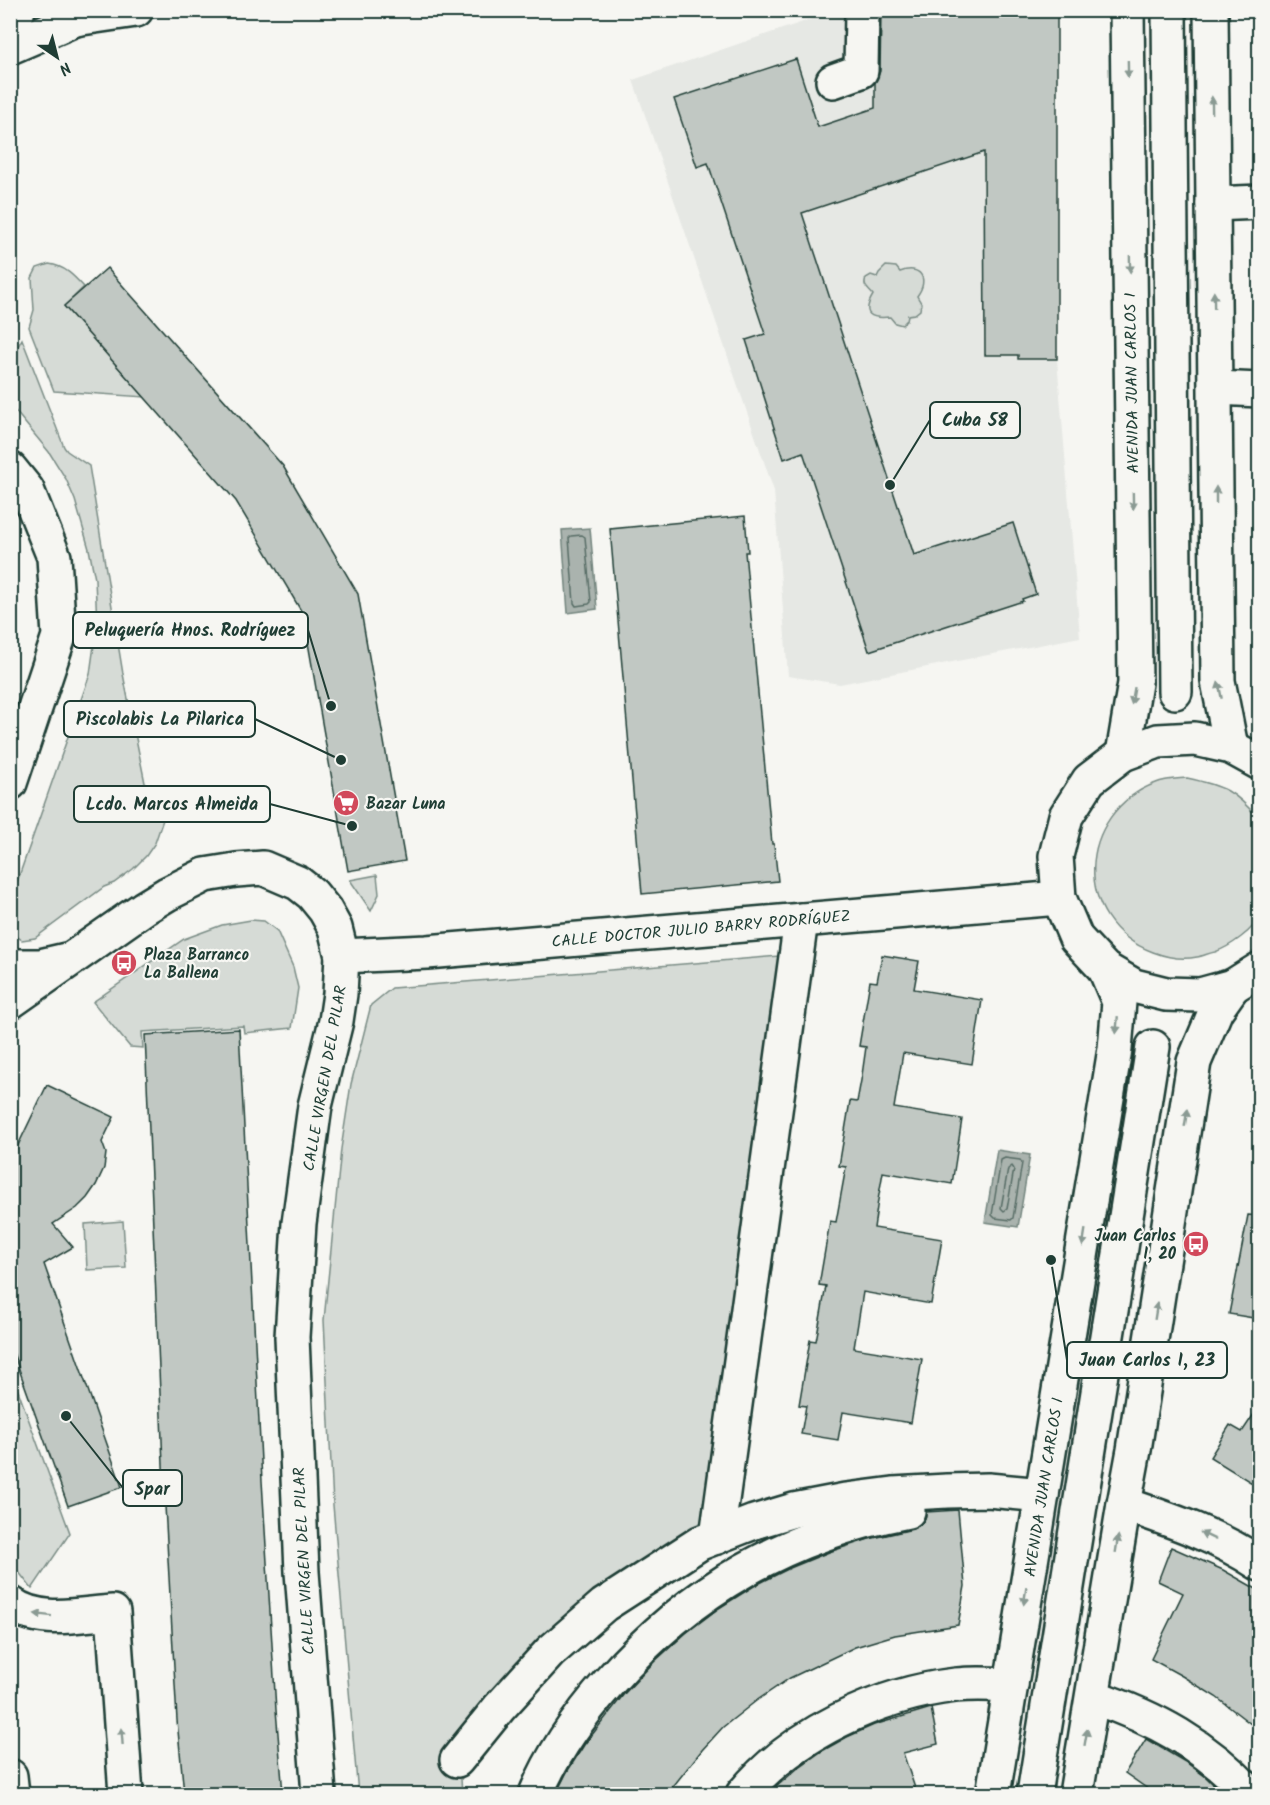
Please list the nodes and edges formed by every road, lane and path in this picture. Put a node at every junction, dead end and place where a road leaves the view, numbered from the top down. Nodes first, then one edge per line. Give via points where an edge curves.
1 (18, 10) edge
2 (136, 10) edge
3 (862, 10) edge
4 (1127, 10) edge
5 (1169, 10) edge
6 (1210, 10) edge
7 (70, 15) edge
8 (10, 36) edge
9 (10, 47) edge
10 (833, 81) dead end
11 (1260, 202) edge
12 (1213, 204) junction
13 (1216, 388) junction
14 (1260, 390) edge
15 (10, 469) edge
16 (1175, 692) dead end
17 (1231, 747) junction
18 (1123, 754) junction
19 (1260, 763) edge
20 (10, 783) edge
21 (1059, 898) junction
22 (801, 920) junction
23 (342, 956) junction
24 (71, 959) junction
25 (10, 964) edge
26 (1105, 969) junction
27 (1246, 978) edge
28 (10, 1002) edge
29 (1154, 1047) dead end
30 (1040, 1502) junction
31 (1124, 1504) junction
32 (717, 1537) junction
33 (1260, 1564) edge
34 (10, 1603) edge
35 (1011, 1685) junction
36 (1092, 1697) junction
37 (457, 1760) dead end
38 (10, 1776) edge
39 (12, 1794) edge
40 (126, 1794) edge
41 (319, 1794) edge
42 (536, 1794) edge
43 (743, 1794) edge
44 (993, 1794) edge
45 (1034, 1794) edge
46 (1076, 1794) edge
47 (1251, 1794) edge

1 - 8 street
2 - 7 street
3 - 10 street via 861,71
4 -> 18 street, AVENIDA JUAN CARLOS I via 1135,683
5 - 16 street
12 -> 6 street
7 - 9 street
11 - 12 street
13 -> 12 street
13 - 14 street
17 -> 13 street via 1218,681
15 - 20 street via 27,490 54,557 59,636
17 - 18 street via 1195,739 1158,741
17 - 19 street
18 - 21 street via 1089,780 1066,816 1056,856
21 - 22 street, CALLE DOCTOR JULIO BARRY RODRÍGUEZ
21 - 26 street via 1076,938
22 - 23 street, CALLE DOCTOR JULIO BARRY RODRÍGUEZ
22 - 32 street
23 - 24 street, CALLE VIRGEN DEL PILAR via 334,928 312,894 298,883 263,868 206,875 166,894
23 - 41 street, CALLE VIRGEN DEL PILAR via 336,1021 315,1106 299,1222 292,1337 302,1572
24 - 25 street via 40,966
24 - 28 street, CALLE VIRGEN DEL PILAR
26 - 27 street via 1134,986 1166,994 1200,995
26 -> 30 street, AVENIDA JUAN CARLOS I via 1119,1002 1115,1049
31 -> 27 street via 1194,1062 1216,1010
29 - 45 street
30 - 32 street via 988,1490 893,1494 794,1510
30 -> 35 street, AVENIDA JUAN CARLOS I
30 - 42 street via 902,1512 839,1528 747,1567 684,1609 632,1655 580,1716
33 -> 31 street via 1179,1522
36 -> 31 street
32 - 37 street via 700,1543 604,1605 550,1652
40 -> 34 street via 113,1612 45,1617
35 - 43 street via 966,1684 932,1689 837,1720 774,1763
35 - 44 street, AVENIDA JUAN CARLOS I
46 -> 36 street
36 - 47 street via 1124,1708 1190,1742
38 - 39 street

